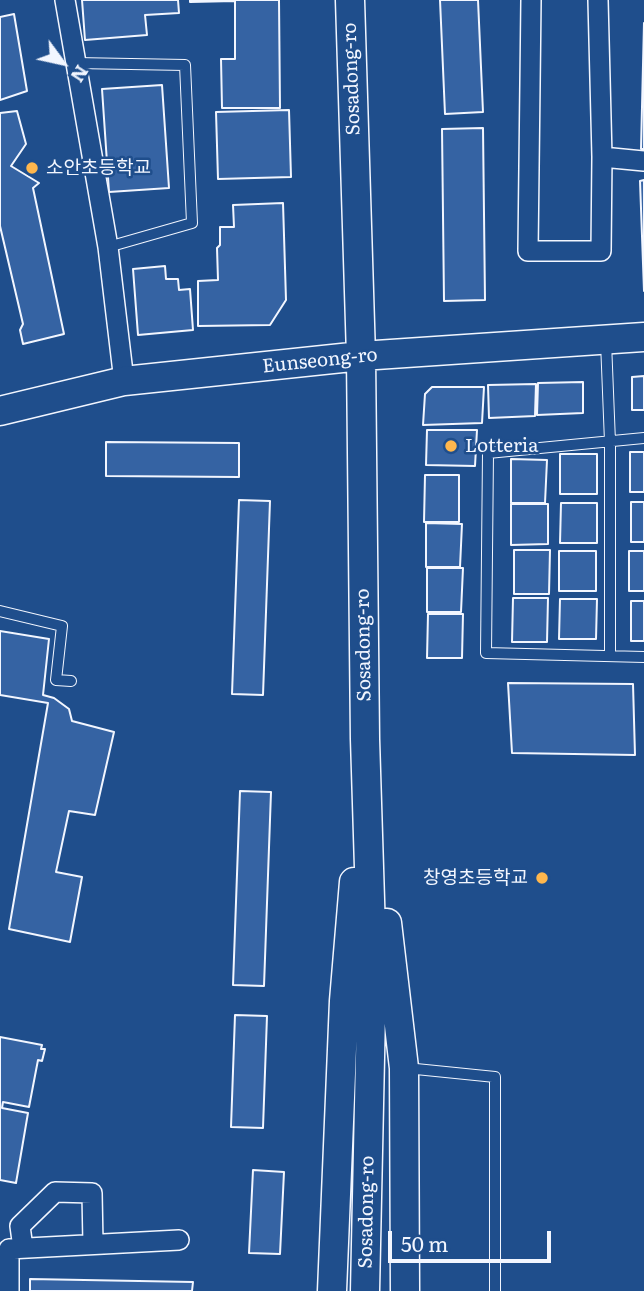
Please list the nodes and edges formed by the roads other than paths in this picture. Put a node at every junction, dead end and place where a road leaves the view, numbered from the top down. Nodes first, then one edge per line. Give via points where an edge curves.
1 (65, 0) edge
2 (350, 0) edge
3 (531, 0) edge
4 (598, 0) edge
5 (76, 63) junction
6 (602, 157) junction
7 (644, 161) edge
8 (108, 247) junction
9 (644, 337) edge
10 (606, 340) junction
11 (361, 356) junction
12 (124, 381) junction
13 (0, 411) edge
14 (644, 438) edge
15 (610, 442) junction
16 (0, 611) edge
17 (610, 656) junction
18 (644, 657) edge
19 (71, 681) dead end
20 (365, 739) junction
21 (404, 1068) junction
22 (179, 1240) dead end
23 (93, 1244) junction
24 (23, 1248) junction
25 (9, 1291) edge
26 (332, 1291) edge
27 (365, 1291) edge
28 (405, 1291) edge
29 (495, 1291) edge

1 - 5 street
2 - 11 street, Sosadong-ro
3 - 6 street via 528,251 601,251
4 - 6 street
5 - 8 street
5 - 8 lane via 185,65 192,223
6 - 7 street
8 - 12 street
9 - 10 street, Eunseong-ro
10 - 11 street, Eunseong-ro
10 - 15 lane
11 - 12 street, Eunseong-ro
11 - 20 street, Sosadong-ro
12 - 13 street, Eunseong-ro
14 - 15 lane
15 - 17 lane
15 - 17 lane via 488,453 486,653
16 - 19 lane via 62,626 56,680
17 - 18 lane
20 - 21 street
20 - 26 street via 344,1001
20 - 27 street, Sosadong-ro via 372,964
21 - 28 street
21 - 29 lane via 495,1077
22 - 23 street
23 - 24 street
23 - 24 street via 92,1193 55,1192 20,1226
24 - 25 street via 9,1249

